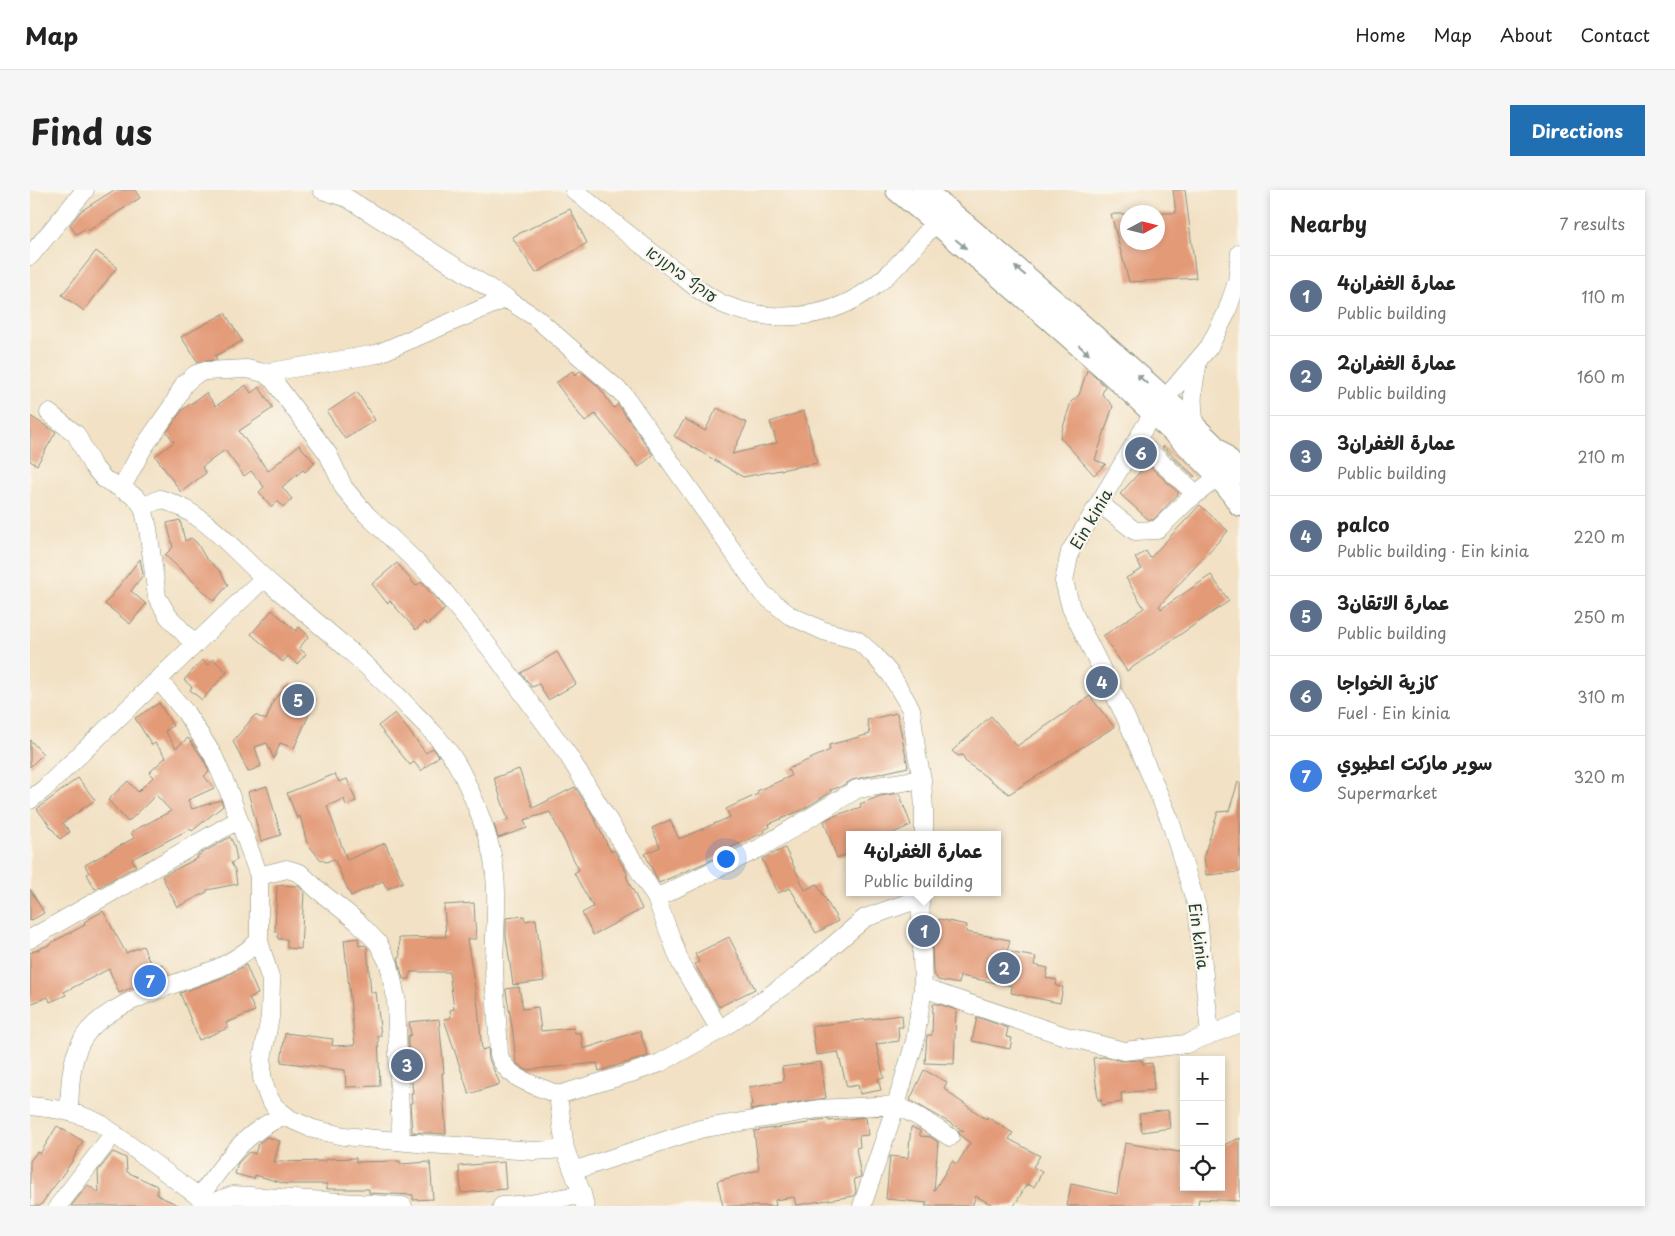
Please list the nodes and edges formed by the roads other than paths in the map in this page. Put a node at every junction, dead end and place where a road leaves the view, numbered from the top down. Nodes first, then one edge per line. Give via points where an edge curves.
1 (85, 190) edge
2 (322, 190) edge
3 (574, 190) edge
4 (896, 190) edge
5 (924, 190) edge
6 (942, 216) junction
7 (1240, 253) edge
8 (30, 256) edge
9 (507, 298) junction
10 (1199, 358) junction
11 (264, 373) junction
12 (1159, 406) junction
13 (49, 413) dead end
14 (1196, 428) junction
15 (1137, 440) junction
16 (1229, 475) edge
17 (121, 489) junction
18 (1196, 494) junction
19 (1099, 503) junction
20 (1240, 505) edge
21 (143, 507) junction
22 (263, 579) junction
23 (194, 644) junction
24 (158, 679) junction
25 (922, 779) junction
26 (30, 800) edge
27 (238, 820) junction
28 (924, 831) edge
29 (259, 876) junction
30 (918, 896) edge
31 (920, 896) edge
32 (656, 898) junction
33 (30, 939) edge
34 (260, 941) junction
35 (923, 988) junction
36 (1240, 1023) edge
37 (720, 1030) junction
38 (1210, 1034) junction
39 (558, 1094) junction
40 (896, 1105) junction
41 (30, 1106) edge
42 (69, 1111) junction
43 (285, 1115) junction
44 (114, 1133) junction
45 (950, 1137) dead end
46 (400, 1141) junction
47 (565, 1149) junction
48 (573, 1171) junction
49 (583, 1200) edge
50 (206, 1203) edge
51 (58, 1206) edge
52 (403, 1206) edge
53 (502, 1206) edge
54 (862, 1206) edge

1 - 8 street
2 - 9 street via 347,198
3 - 6 street, עוקף ביתוניא via 699,289 724,305 755,314 785,317 812,315 836,308 863,294 892,272
4 - 6 main road
5 - 6 main road
6 - 12 main road via 1056,325
7 - 10 street, Ein kinia via 1236,282 1226,314 1209,347
9 - 11 street via 377,354
9 - 25 street via 536,317 624,395 762,593 790,615 824,631 857,640 880,662 911,709
10 - 12 street, Ein kinia
10 - 14 street via 1191,402
11 - 17 street via 247,369 196,374 184,384
11 - 32 street via 283,392 328,454 344,488 366,514 433,578 494,652 568,755
12 - 14 main road
12 - 15 street, Ein kinia
12 - 16 main road
13 - 17 street via 76,434 92,465 104,479
14 - 16 main road via 1220,450
15 - 18 street
15 - 19 street, Ein kinia
16 - 18 street
16 - 20 main road
17 - 21 street via 136,497
18 - 19 street via 1157,530 1135,531
19 - 38 street, Ein kinia via 1070,552 1064,581 1071,608 1126,718 1170,820 1197,907
21 - 22 street via 160,499 201,518
21 - 23 street via 157,597 168,616
22 - 23 street
22 - 39 street via 346,646 396,693 437,737 455,762 486,832 492,857 496,899 494,968 499,1056 514,1076
23 - 24 street
24 - 26 street
24 - 27 street via 186,712 213,755
25 - 28 street
25 - 32 street via 857,789 760,848
27 - 29 street
27 - 33 street
29 - 34 street
29 - 46 street via 287,868 300,872 378,943 389,964 396,998
30 - 37 street via 864,918 796,977
31 - 35 street
32 - 37 street via 681,964
34 - 42 street via 240,957 218,968 115,1009 98,1021 80,1043 71,1079
34 - 43 street via 271,981 262,1078 268,1096
35 - 38 street via 1065,1036 1124,1051 1186,1044
35 - 40 street via 915,1041
36 - 38 street
37 - 39 street via 660,1062
39 - 47 street
40 - 45 street
40 - 48 street via 818,1109 700,1129
40 - 54 street
41 - 42 street
42 - 44 street via 81,1114
43 - 46 street via 312,1129 344,1136
43 - 50 street via 268,1122 240,1144
44 - 50 street
44 - 51 street
46 - 47 street via 534,1150
47 - 48 street
48 - 49 street
49 - 53 street
50 - 52 street via 233,1195

